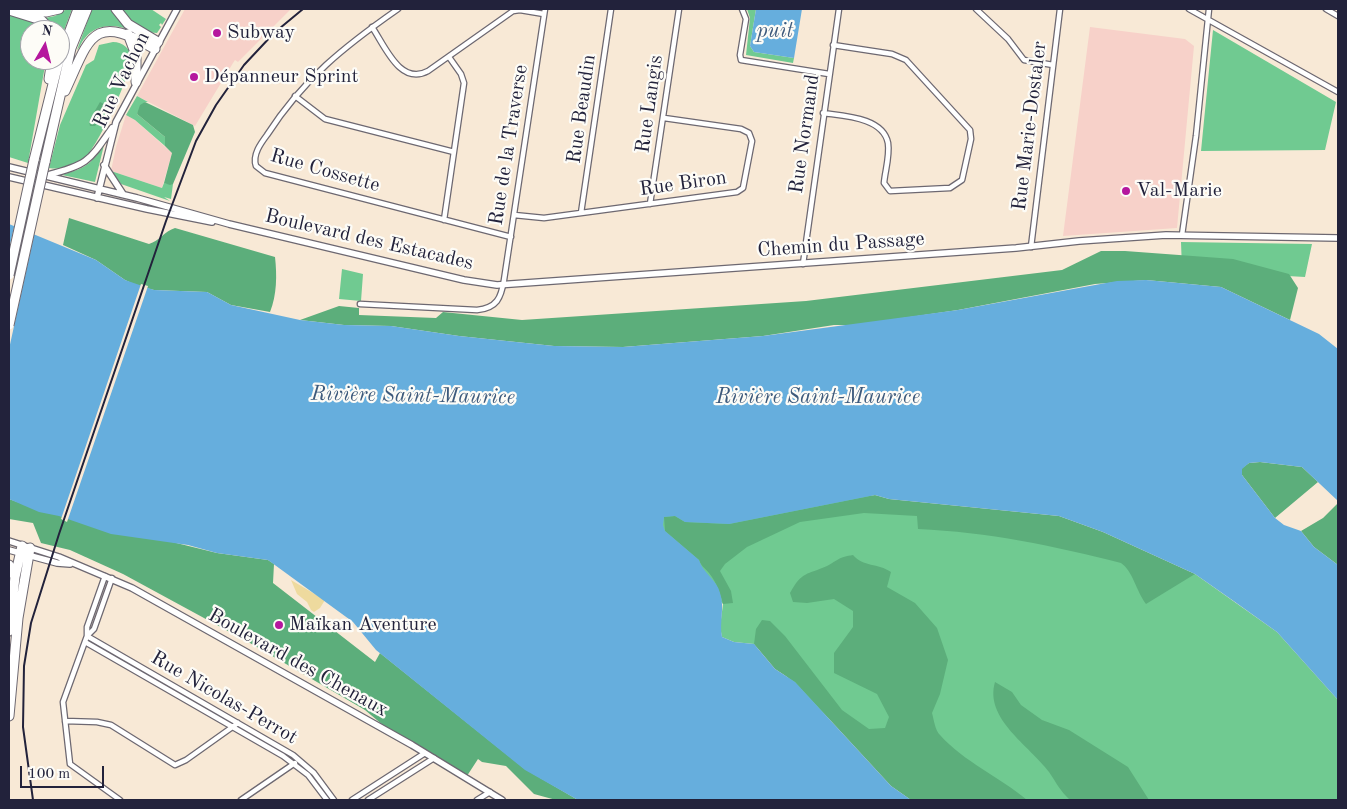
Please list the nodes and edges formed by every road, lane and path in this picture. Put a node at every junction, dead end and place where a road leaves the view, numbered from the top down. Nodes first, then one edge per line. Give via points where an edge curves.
1 (28, 9) edge
2 (59, 9) edge
3 (78, 9) edge
4 (87, 9) edge
5 (116, 9) edge
6 (177, 9) edge
7 (398, 9) edge
8 (611, 9) edge
9 (679, 9) edge
10 (742, 9) edge
11 (839, 9) edge
12 (1060, 9) edge
13 (1189, 9) edge
14 (1210, 9) edge
15 (1326, 9) edge
16 (9, 10) edge
17 (980, 10) edge
18 (544, 11) edge
19 (1338, 16) edge
20 (1208, 19) junction
21 (39, 20) edge
22 (372, 27) junction
23 (70, 31) edge
24 (128, 34) junction
25 (833, 45) junction
26 (157, 46) junction
27 (449, 57) junction
28 (1052, 65) junction
29 (50, 70) edge
30 (57, 70) edge
31 (829, 74) junction
32 (136, 82) junction
33 (1338, 92) edge
34 (295, 96) junction
35 (55, 112) junction
36 (823, 113) junction
37 (664, 118) junction
38 (116, 122) junction
39 (39, 139) junction
40 (454, 152) junction
41 (104, 165) junction
42 (9, 167) edge
43 (46, 176) junction
44 (9, 177) edge
45 (99, 188) junction
46 (123, 194) junction
47 (96, 198) junction
48 (650, 204) junction
49 (581, 213) junction
50 (514, 215) junction
51 (444, 220) junction
52 (229, 224) junction
53 (1182, 235) junction
54 (511, 237) junction
55 (1338, 238) edge
56 (1031, 246) junction
57 (803, 264) junction
58 (9, 275) edge
59 (503, 285) junction
60 (360, 304) dead end
61 (9, 325) edge
62 (9, 541) edge
63 (9, 550) edge
64 (25, 550) junction
65 (9, 565) edge
66 (16, 576) junction
67 (109, 577) junction
68 (9, 631) edge
69 (87, 636) junction
70 (84, 642) junction
71 (10, 691) edge
72 (9, 716) edge
73 (64, 721) junction
74 (238, 723) junction
75 (232, 727) junction
76 (425, 753) junction
77 (434, 758) junction
78 (299, 759) junction
79 (294, 763) junction
80 (490, 792) junction
81 (498, 799) edge
82 (120, 800) edge
83 (240, 800) edge
84 (327, 800) edge
85 (334, 800) edge
86 (352, 800) edge
87 (368, 800) edge
88 (477, 800) edge

1 - 2 highway via 48,12
3 - 23 highway
4 - 35 highway via 71,48
5 - 26 highway via 128,24
6 - 26 street, Rue Vachon
7 - 22 street, Rue Cossette
8 - 49 street, Rue Beaudin
9 - 37 street, Rue Langis
10 - 31 street via 746,19 741,60
11 - 25 street, Rue Normand
12 - 28 street, Rue Marie-Dostaler
13 - 20 street
14 - 20 street
15 - 19 street
16 - 21 highway
17 - 28 street via 1024,60
18 - 27 street via 515,11
18 - 50 street, Rue de la Traverse
20 - 33 street
20 - 53 street
22 - 27 street via 397,65 408,74 423,74
22 - 34 street, Rue Cossette via 331,59
24 - 26 highway
24 - 32 highway via 136,55
24 - 35 highway via 109,31 90,41
25 - 31 street, Rue Normand
25 - 36 street via 892,54 906,60 970,130 962,180 952,187 890,191 884,183 888,149 884,136 864,119
26 - 32 street, Rue Vachon
27 - 40 street via 464,84
28 - 56 street, Rue Marie-Dostaler
29 - 39 highway
30 - 39 highway
31 - 36 street, Rue Normand
32 - 38 street, Rue Vachon
34 - 40 street via 322,118
34 - 51 street, Rue Cossette via 255,156 254,162 259,170
35 - 61 highway, bridge
36 - 57 street, Rue Normand
37 - 48 street, Rue Langis
37 - 48 street, Rue Biron via 748,132 752,139 745,182 737,192
38 - 41 street, Rue Vachon
38 - 43 street via 86,162 74,169
39 - 58 highway, bridge
40 - 51 street
41 - 45 street, Rue Vachon
41 - 46 street
42 - 43 street, Boulevard des Estacades
43 - 45 street, Boulevard des Estacades
44 - 47 street, Boulevard des Estacades
45 - 46 street, Boulevard des Estacades
45 - 47 street, Rue Vachon
46 - 52 street, Boulevard des Estacades
47 - 52 street, Boulevard des Estacades via 190,219
48 - 49 street, Rue Biron
49 - 50 street, Rue Biron via 544,218
50 - 54 street, Rue de la Traverse
51 - 54 street, Rue Cossette
52 - 59 street, Boulevard des Estacades via 468,281
53 - 55 street, Chemin du Passage
53 - 56 street, Chemin du Passage
54 - 59 street, Rue de la Traverse
56 - 57 street, Chemin du Passage
57 - 59 street, Chemin du Passage
59 - 60 street via 497,302 480,309
62 - 64 street, Boulevard des Chenaux
63 - 64 street, Boulevard des Chenaux
64 - 66 highway
64 - 67 street, Boulevard des Chenaux via 57,563 73,564
64 - 71 highway
65 - 66 highway
66 - 68 highway
67 - 69 street via 87,627
67 - 76 street, Boulevard des Chenaux
69 - 70 street
69 - 74 street, Rue Nicolas-Perrot
70 - 73 street via 66,692
70 - 75 street, Rue Nicolas-Perrot
71 - 72 highway
73 - 75 street via 111,726 175,764 186,760
73 - 82 street via 70,764
74 - 75 street
74 - 78 street, Rue Nicolas-Perrot
75 - 79 street, Rue Nicolas-Perrot
76 - 77 street, Boulevard des Chenaux
76 - 86 street
77 - 80 street, Boulevard des Chenaux
77 - 87 street
78 - 79 street
78 - 85 street, Rue Nicolas-Perrot
79 - 83 street
79 - 84 street, Rue Nicolas-Perrot
80 - 81 street, Boulevard des Chenaux
80 - 88 street

